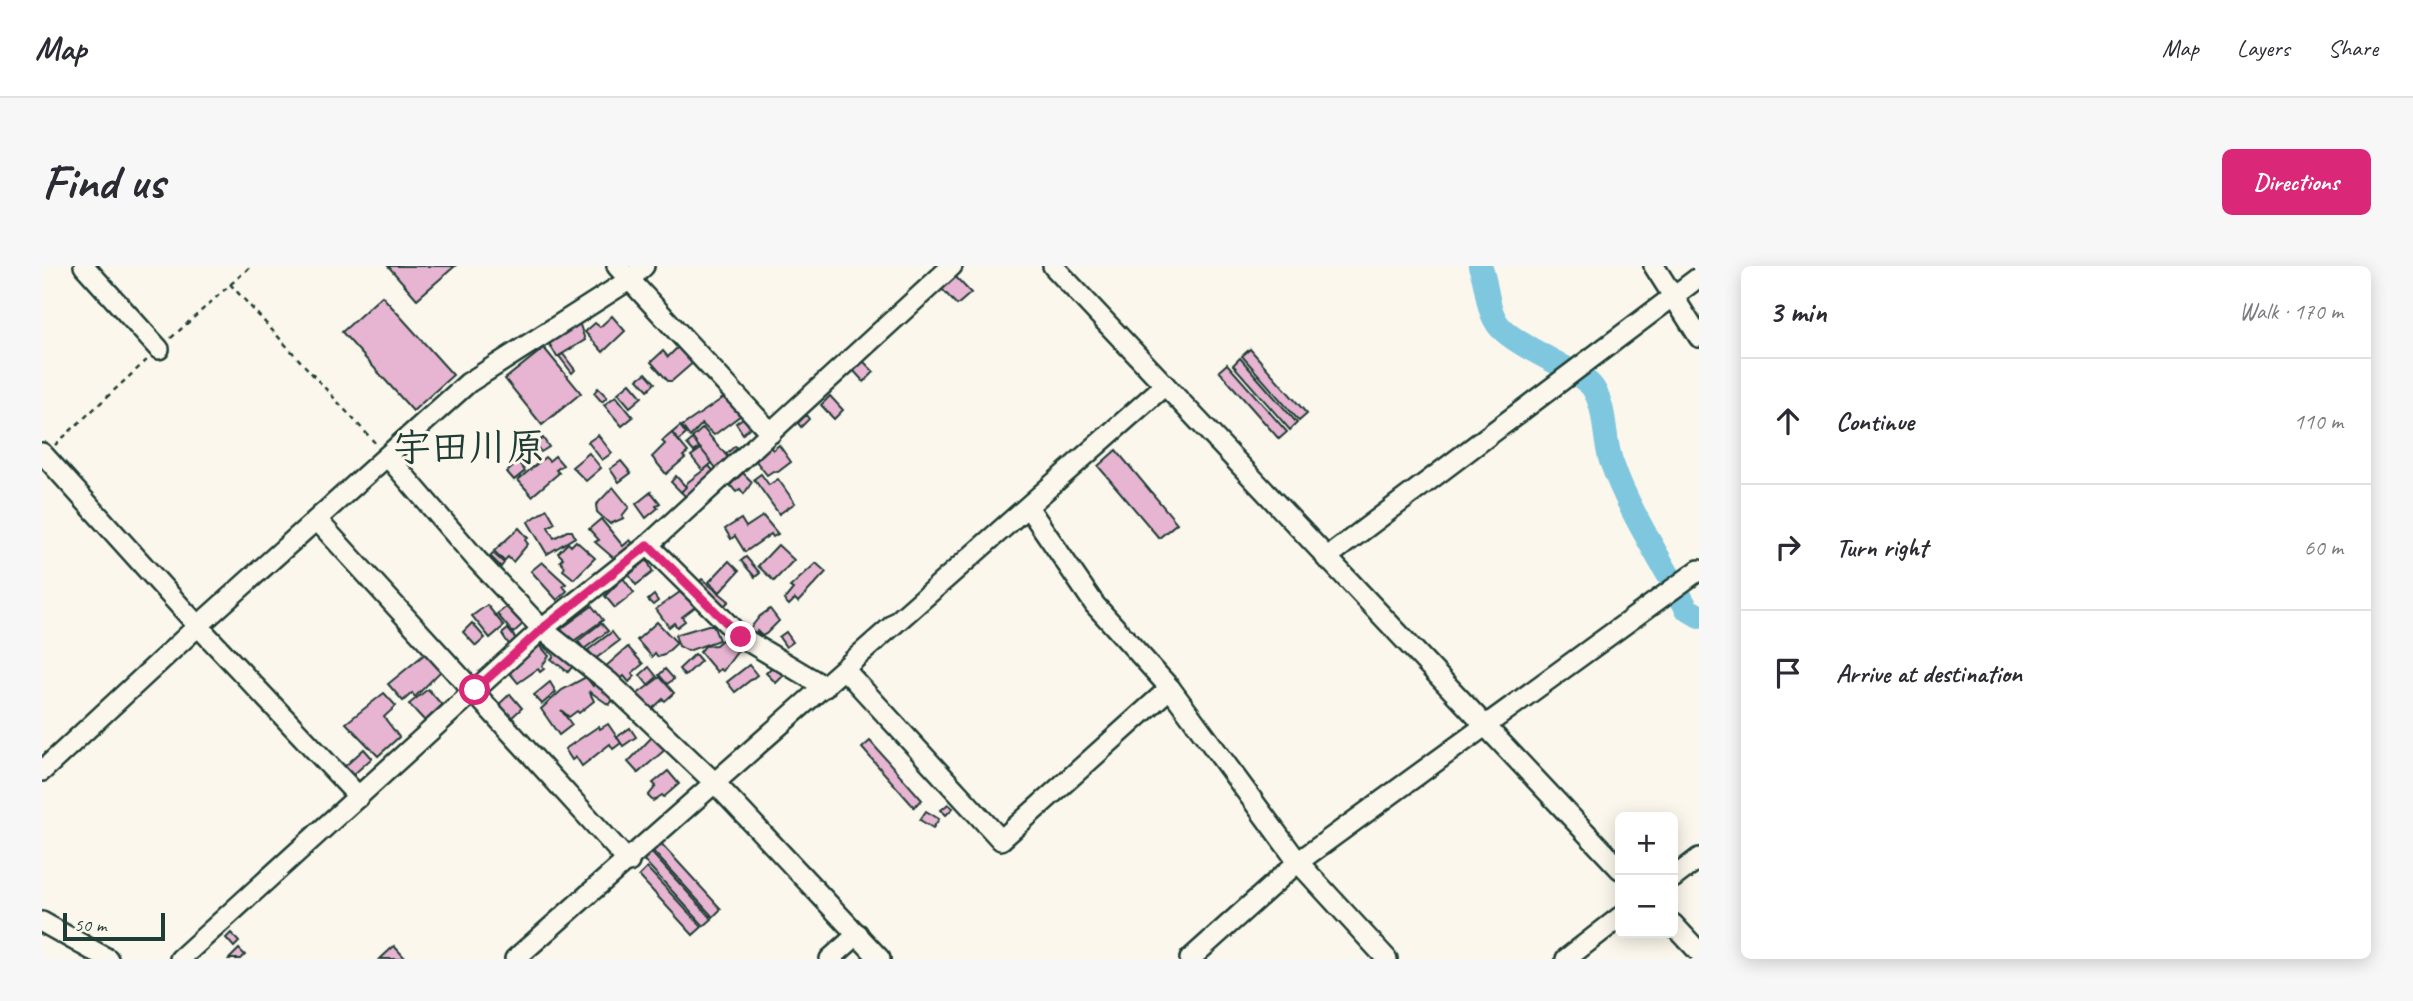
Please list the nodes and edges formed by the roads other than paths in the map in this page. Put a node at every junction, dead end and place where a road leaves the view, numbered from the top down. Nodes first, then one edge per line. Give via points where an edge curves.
1 (84, 266) edge
2 (644, 266) edge
3 (952, 266) edge
4 (1053, 266) edge
5 (1654, 266) edge
6 (623, 273) edge
7 (1699, 277) edge
8 (1674, 298) junction
9 (1699, 337) edge
10 (159, 349) road end
11 (1165, 385) junction
12 (771, 433) junction
13 (43, 454) edge
14 (388, 457) junction
15 (1028, 507) junction
16 (317, 520) junction
17 (648, 545) junction
18 (1326, 558) junction
19 (1685, 580) edge
20 (198, 626) junction
21 (542, 629) junction
22 (845, 670) junction
23 (825, 687) junction
24 (1170, 688) junction
25 (475, 690) junction
26 (1484, 725) junction
27 (42, 771) edge
28 (716, 784) junction
29 (359, 797) junction
30 (1699, 858) edge
31 (629, 862) junction
32 (1298, 862) junction
33 (1615, 864) edge
34 (1677, 875) edge
35 (1615, 921) edge
36 (42, 922) edge
37 (1678, 929) edge
38 (858, 934) junction
39 (1699, 952) edge
40 (108, 959) edge
41 (180, 959) edge
42 (516, 959) edge
43 (830, 959) edge
44 (880, 959) edge
45 (1190, 959) edge
46 (1387, 959) edge
47 (1566, 959) edge

1 - 10 street
2 - 6 street
3 - 12 street
4 - 11 street
5 - 8 street
6 - 12 street
6 - 14 street via 468,383
7 - 8 street
8 - 9 street
8 - 18 street
11 - 15 street
11 - 18 street
12 - 17 street
13 - 20 street
14 - 16 street
14 - 21 street
15 - 22 street
15 - 24 street via 1095,605
16 - 20 street
16 - 25 street
17 - 21 street
17 - 23 street via 741,637
18 - 26 street
19 - 26 street
20 - 27 street
20 - 29 street
21 - 25 street
21 - 28 street via 609,682
22 - 23 street
22 - 24 street via 1001,840
23 - 28 street
24 - 32 street
25 - 29 street
25 - 31 street
26 - 32 street
26 - 33 street
28 - 31 street
28 - 38 street
29 - 41 street
30 - 34 street
31 - 42 street
32 - 45 street
32 - 46 street
35 - 47 street
36 - 40 street
37 - 39 street
38 - 43 street
38 - 44 street

